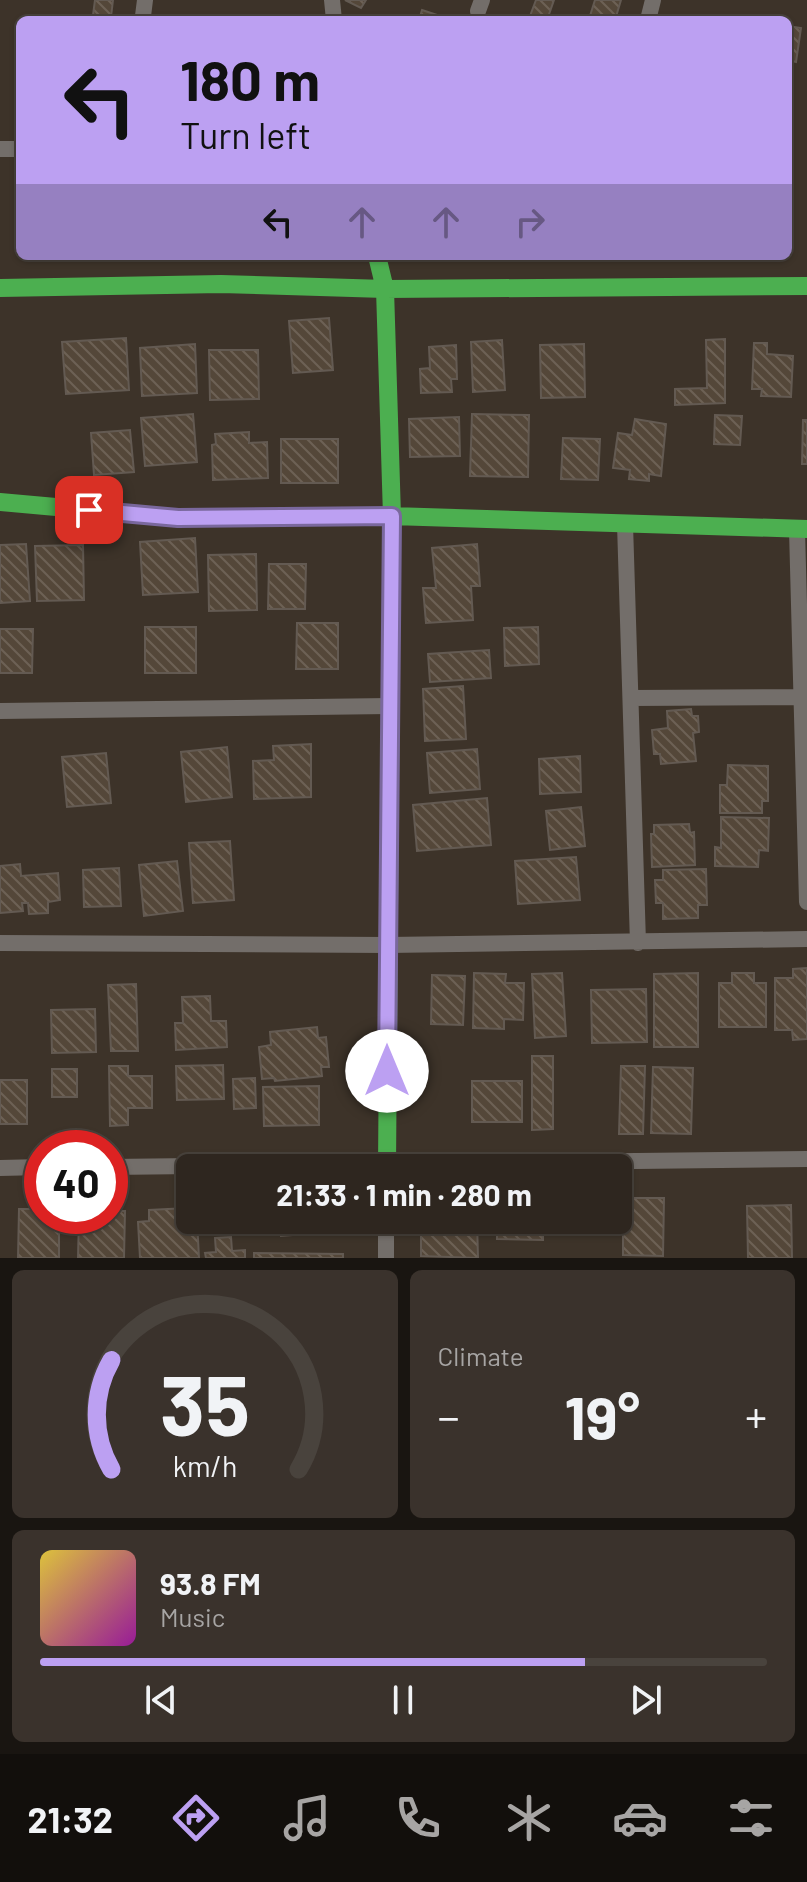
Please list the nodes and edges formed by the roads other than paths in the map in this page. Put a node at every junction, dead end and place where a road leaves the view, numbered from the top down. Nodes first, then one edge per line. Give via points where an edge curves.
1 (378, 260) edge
2 (807, 285) edge
3 (0, 288) edge
4 (385, 289) junction
5 (0, 502) edge
6 (392, 516) junction
7 (625, 524) junction
8 (802, 529) edge
9 (800, 697) junction
10 (631, 698) junction
11 (389, 706) junction
12 (0, 711) edge
13 (807, 902) edge
14 (807, 939) edge
15 (0, 943) edge
16 (638, 943) junction
17 (388, 945) junction
18 (387, 1154) edge
19 (807, 1159) edge
20 (632, 1162) edge
21 (24, 1167) edge
22 (128, 1167) edge
23 (176, 1167) edge
24 (0, 1168) edge
25 (386, 1234) edge
26 (386, 1258) edge

1 - 4 street
2 - 4 street
3 - 4 street via 221,284
4 - 6 street
5 - 6 street via 178,518
6 - 7 street
6 - 11 street
7 - 8 street
7 - 10 street
8 - 9 street
9 - 10 street
9 - 13 street
10 - 16 street
11 - 12 street
11 - 17 street
14 - 16 street
15 - 17 street
16 - 17 street
17 - 18 street
19 - 20 street
21 - 24 street
22 - 23 street
25 - 26 street

